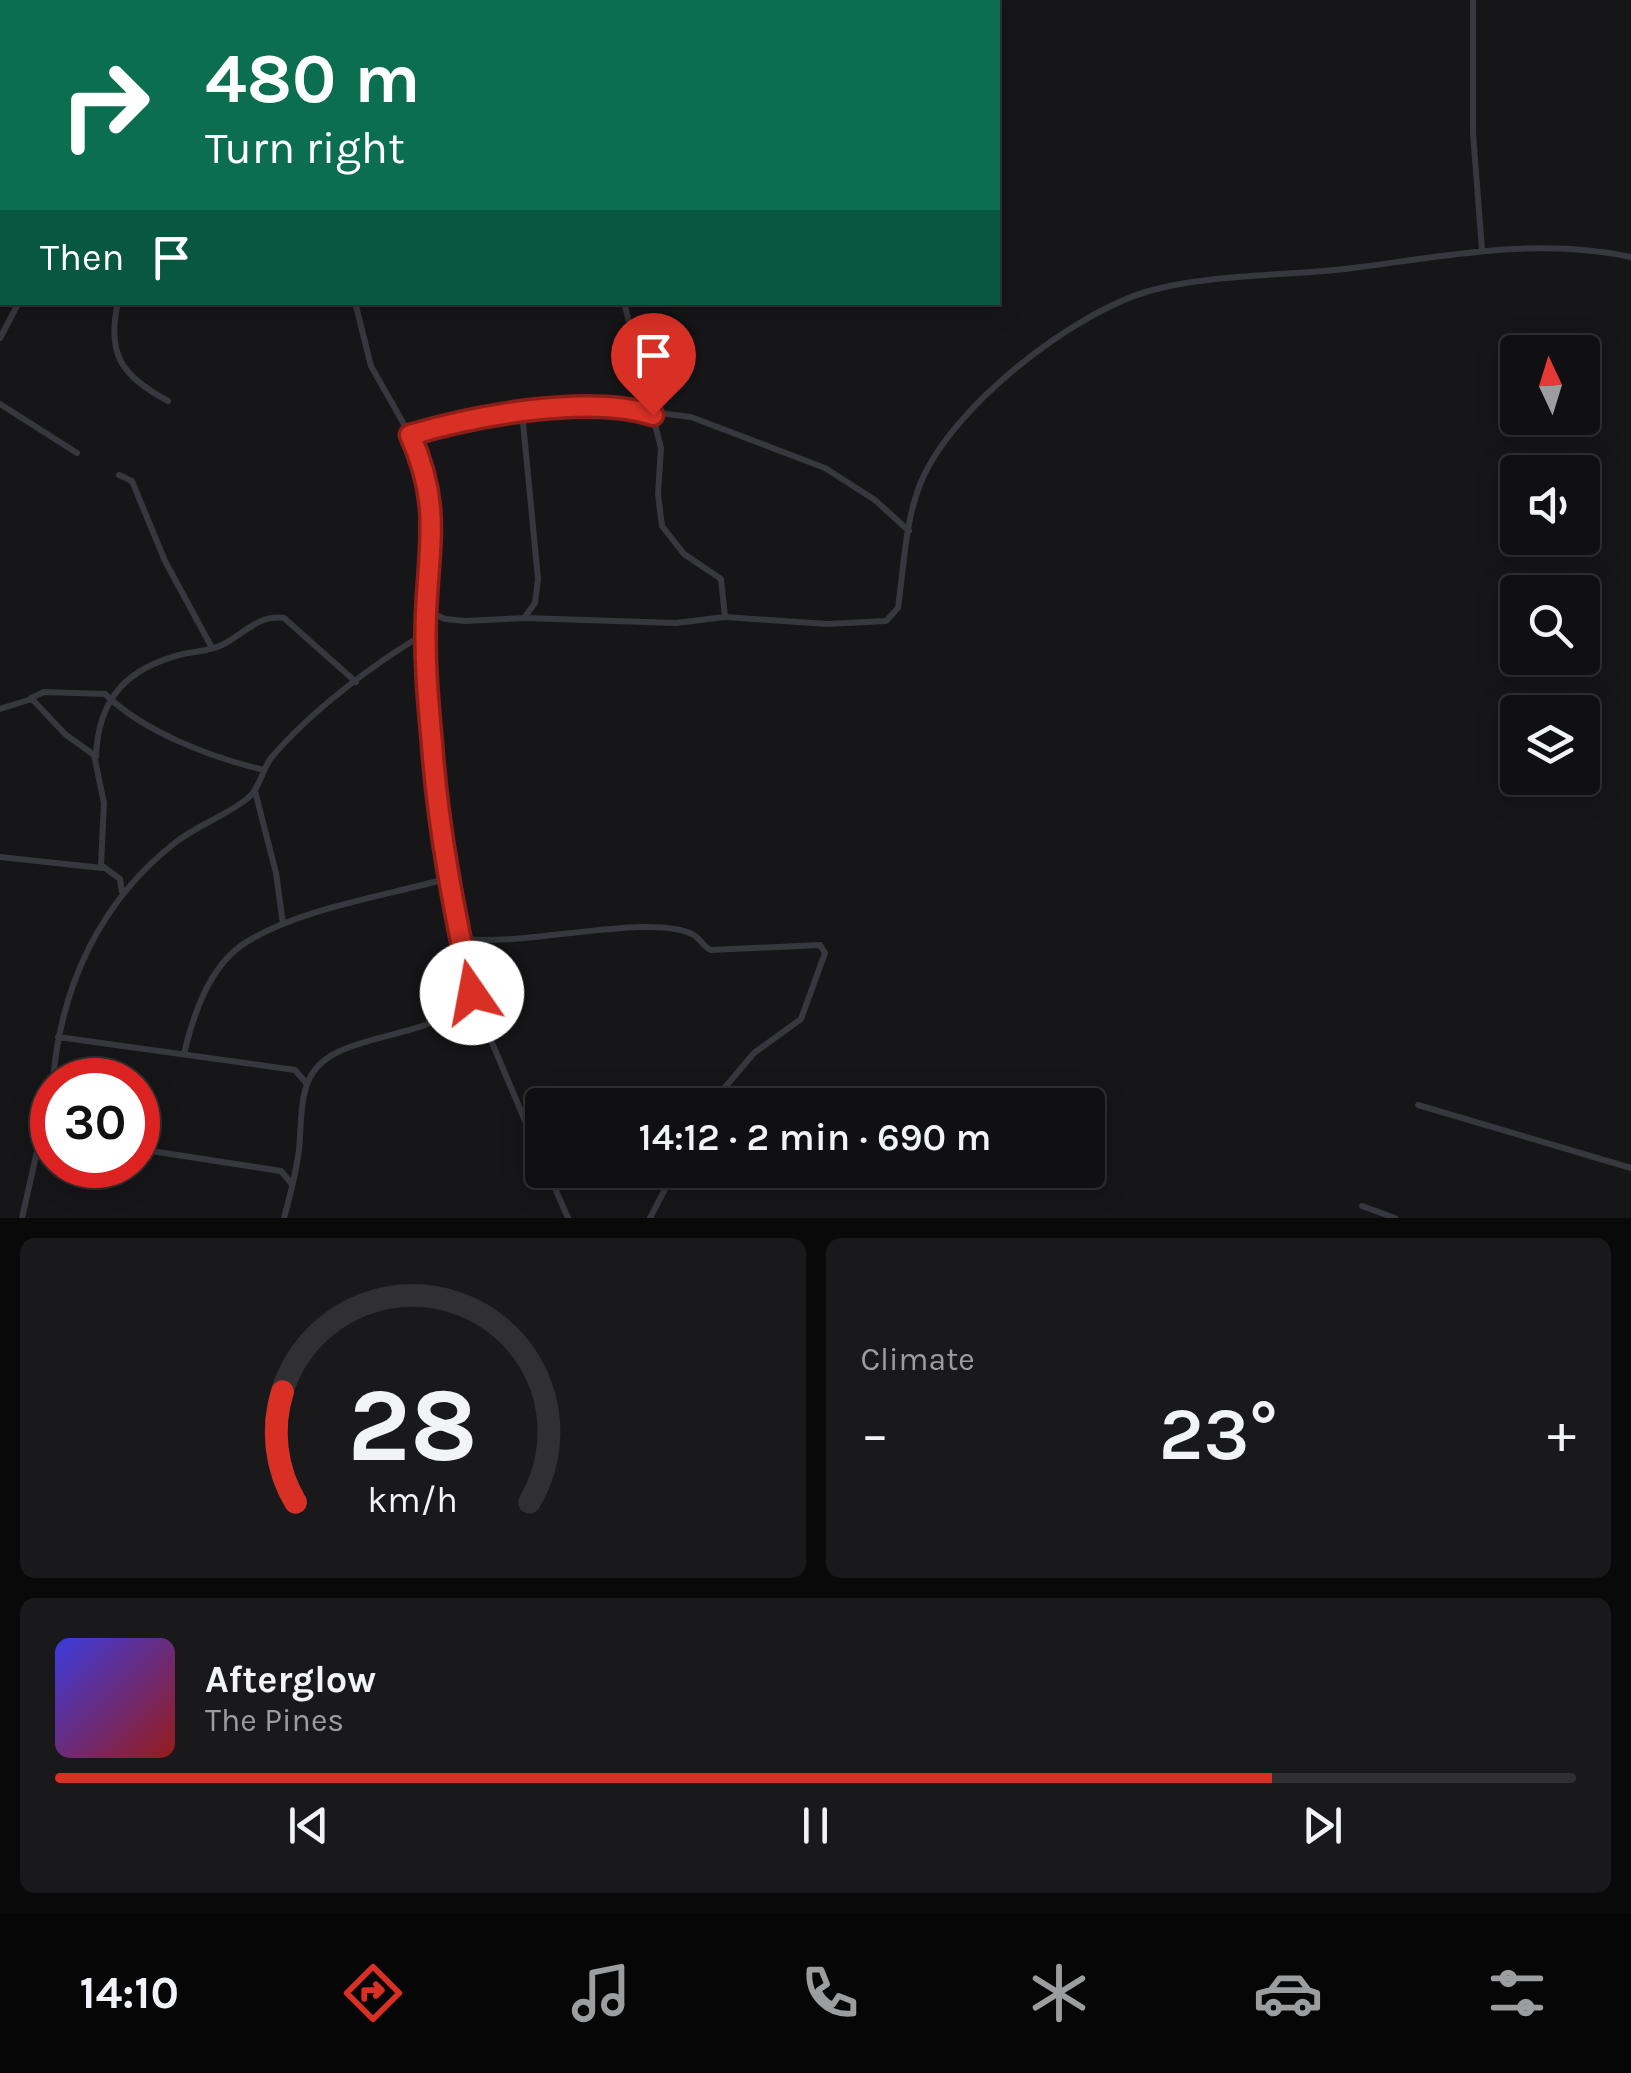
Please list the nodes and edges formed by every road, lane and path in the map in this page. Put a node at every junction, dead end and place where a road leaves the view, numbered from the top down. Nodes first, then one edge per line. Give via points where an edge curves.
1 (1473, 0) edge
2 (1482, 250) junction
3 (1631, 258) edge
4 (18, 305) edge
5 (118, 305) edge
6 (356, 305) edge
7 (625, 305) edge
8 (0, 338) edge
9 (168, 401) dead end
10 (0, 404) edge
11 (522, 412) junction
12 (653, 415) junction
13 (410, 435) junction
14 (78, 453) dead end
15 (120, 475) dead end
16 (909, 532) junction
17 (426, 610) junction
18 (725, 617) junction
19 (524, 618) junction
20 (426, 632) junction
21 (213, 648) junction
22 (356, 682) junction
23 (109, 698) junction
24 (28, 699) junction
25 (0, 710) edge
26 (96, 756) junction
27 (264, 770) junction
28 (255, 790) junction
29 (0, 857) edge
30 (102, 868) junction
31 (449, 878) junction
32 (122, 893) junction
33 (283, 924) junction
34 (460, 938) junction
35 (472, 993) junction
36 (58, 1037) junction
37 (184, 1054) junction
38 (56, 1058) edge
39 (306, 1084) junction
40 (724, 1088) edge
41 (1418, 1105) dead end
42 (525, 1120) edge
43 (160, 1152) edge
44 (1631, 1168) edge
45 (292, 1184) junction
46 (30, 1186) edge
47 (554, 1188) edge
48 (665, 1188) edge
49 (1365, 1211) edge
50 (22, 1218) edge
51 (284, 1218) edge
52 (568, 1218) edge
53 (650, 1218) edge
54 (1395, 1218) edge

1 - 2 street
2 - 3 street via 1564,247
2 - 16 street via 1172,286 1113,306 1041,352 961,422 922,478
4 - 8 street
5 - 9 street via 112,340 124,368
6 - 13 street via 370,366
7 - 12 street
10 - 14 street
11 - 12 street via 626,409
11 - 13 street
11 - 19 street via 538,579 535,603
12 - 16 street via 702,420 825,468
12 - 18 street via 661,448 662,526 684,554 721,579
13 - 17 street via 430,484
15 - 21 street via 132,481
16 - 18 street via 898,608 886,621
17 - 19 street via 453,621
17 - 20 street
18 - 19 street
20 - 22 street
20 - 31 street
21 - 22 street via 259,621 280,617
21 - 23 street via 135,671
22 - 27 street
23 - 24 street via 44,692
23 - 26 street
23 - 27 street via 143,724
24 - 25 street
24 - 26 street
26 - 30 street via 104,803
27 - 28 street
28 - 32 street via 174,843
28 - 33 street
29 - 30 street
30 - 32 street via 120,880
31 - 33 street
31 - 34 street
32 - 36 street via 86,952
33 - 37 street via 240,946 223,964 197,1007
34 - 35 street
34 - 40 street via 497,942 652,928 690,934 711,950 820,944 825,953 801,1018 754,1053
35 - 39 street via 451,1016 326,1059
35 - 42 street
36 - 37 street
36 - 38 street
37 - 39 street via 294,1070
39 - 45 street
41 - 44 street
43 - 45 street via 280,1171
45 - 51 street
46 - 50 street
47 - 52 street
48 - 53 street
49 - 54 street

